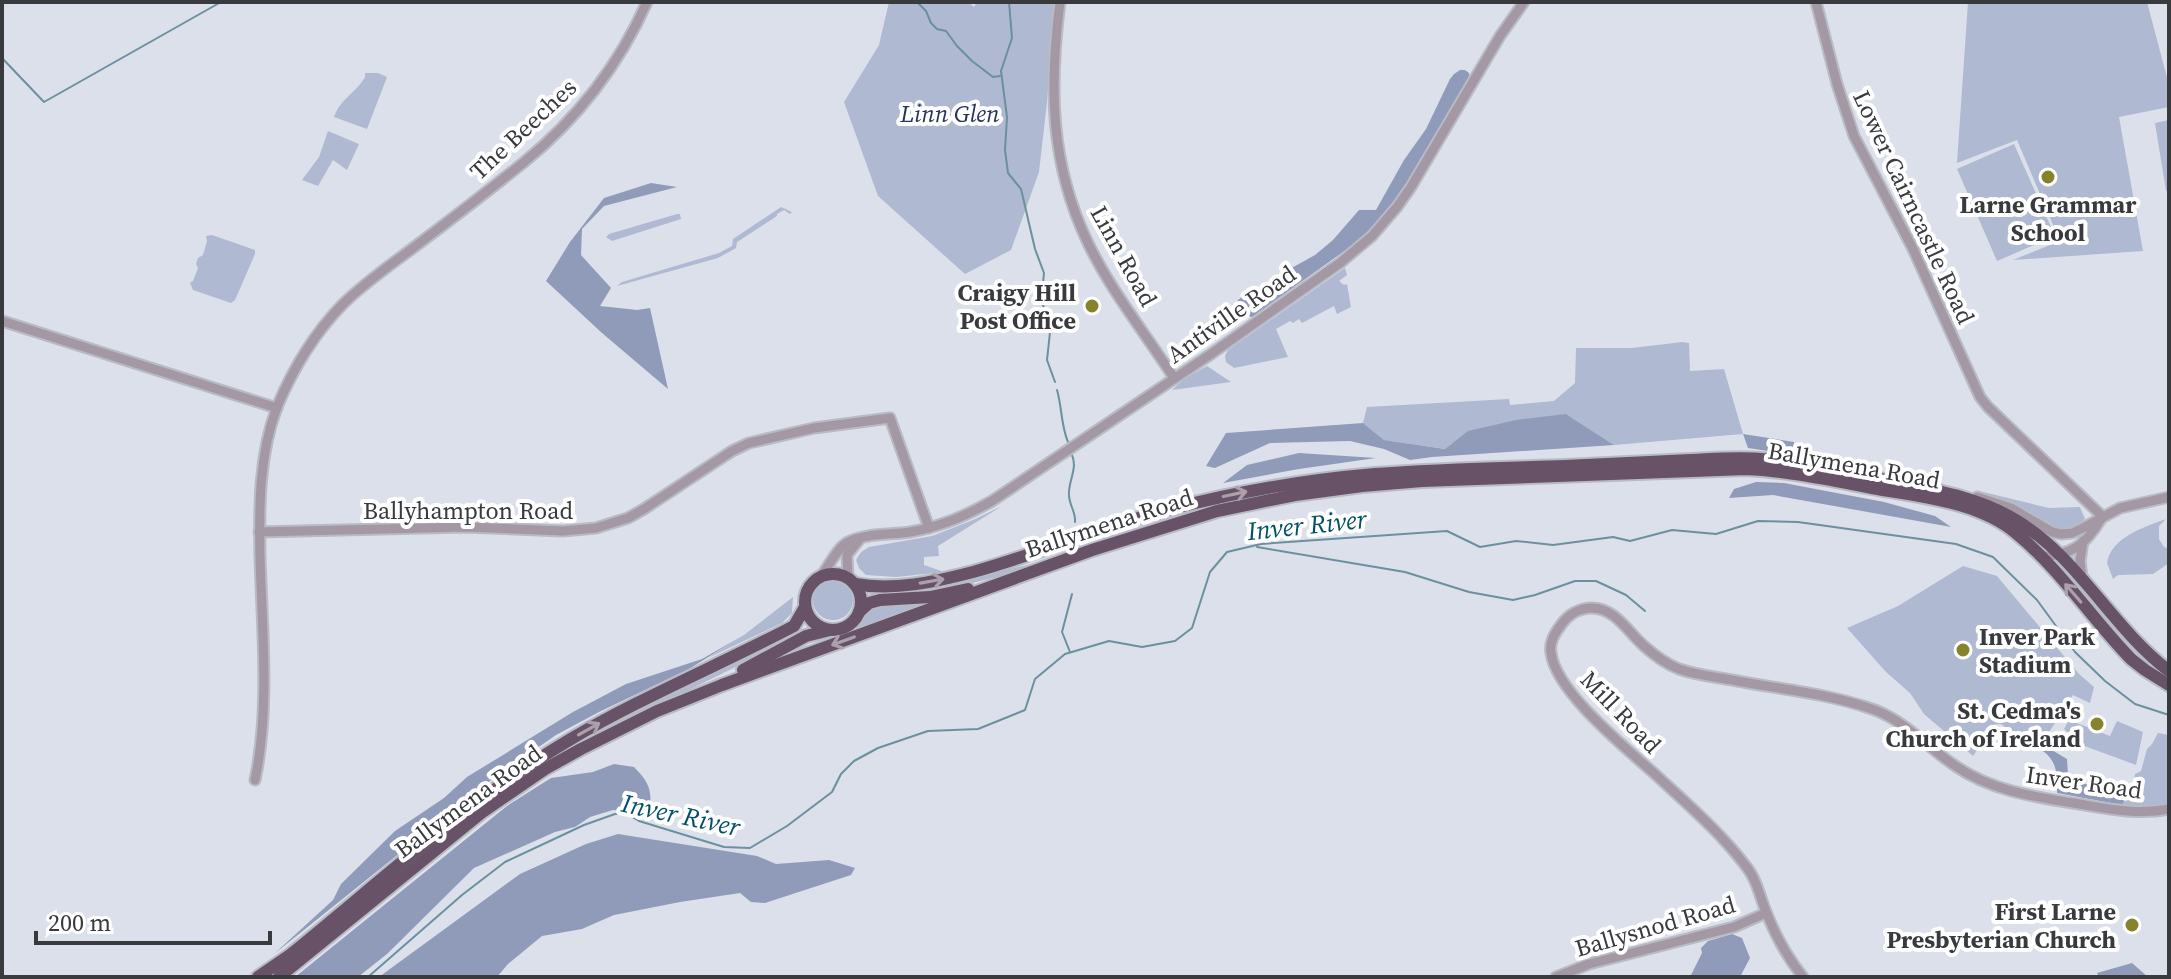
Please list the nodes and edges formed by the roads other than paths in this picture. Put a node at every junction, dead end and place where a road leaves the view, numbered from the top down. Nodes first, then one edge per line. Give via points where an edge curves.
1 (647, 2) edge
2 (1060, 2) edge
3 (1524, 2) edge
4 (1816, 2) edge
5 (2, 321) edge
6 (1174, 378) junction
7 (277, 408) junction
8 (1922, 487) junction
9 (2169, 497) edge
10 (2102, 516) junction
11 (929, 528) junction
12 (259, 532) junction
13 (862, 538) junction
14 (2083, 541) junction
15 (2061, 556) junction
16 (2040, 557) junction
17 (1033, 571) junction
18 (821, 576) junction
19 (851, 581) junction
20 (2083, 581) junction
21 (805, 607) junction
22 (859, 612) junction
23 (830, 630) junction
24 (2169, 671) edge
25 (2169, 685) edge
26 (657, 711) junction
27 (255, 780) dead end
28 (1994, 786) joint
29 (2169, 809) edge
30 (1766, 913) junction
31 (258, 977) edge
32 (279, 977) edge
33 (1556, 977) edge
34 (1803, 977) edge

1 - 7 street, The Beeches via 610,70 585,102 525,161 338,309 307,350
2 - 6 street, Linn Road via 1054,116 1070,195 1104,272
3 - 6 street, Antiville Road via 1411,187 1372,236
4 - 10 street, Lower Cairncastle Road via 1854,136 1913,249 1971,381 1988,407
5 - 7 street
6 - 11 street, Antiville Road via 992,501
7 - 12 street, The Beeches via 263,464
8 - 10 street via 1988,499 2061,534
8 - 15 highway, Ballymena Road via 1995,509
19 -> 8 highway, Ballymena Road via 883,587 934,581 1201,501 1375,474 1763,459
9 - 10 street
10 - 14 street
11 - 12 street, Ballyhampton Road via 890,418 749,443 628,518 596,528
11 - 13 street, Antiville Road
12 - 27 street, The Beeches via 263,714
13 - 18 street, Antiville Road via 848,542
13 - 19 street via 847,555
14 - 15 street
14 - 20 street
15 - 16 street
15 - 20 highway, Ballymena Road
16 - 17 highway, Ballymena Road via 2006,526 1968,508 1746,469 1422,481 1295,495 1217,511
25 -> 16 highway, Ballymena Road via 2131,659
17 - 22 highway via 954,593 880,600
17 -> 26 highway, Ballymena Road
18 - 19 highway via 839,574
18 - 21 highway via 808,589
19 - 22 highway via 861,597
20 - 24 highway, Ballymena Road via 2130,637
21 - 23 highway via 814,623
31 -> 21 highway, Ballymena Road via 475,804 536,762 600,723 794,626
22 - 23 highway via 848,626
23 - 26 highway via 806,636
26 - 32 highway, Ballymena Road via 506,795
28 - 29 street, Inver Road via 2114,810
28 - 30 street, Mill Road via 1955,766 1872,708 1679,669 1655,655 1610,614 1593,608 1577,611 1563,621 1551,644 1552,659 1565,684 1734,851 1751,873
30 - 33 street, Ballysnod Road via 1734,927
30 - 34 street, Mill Road

